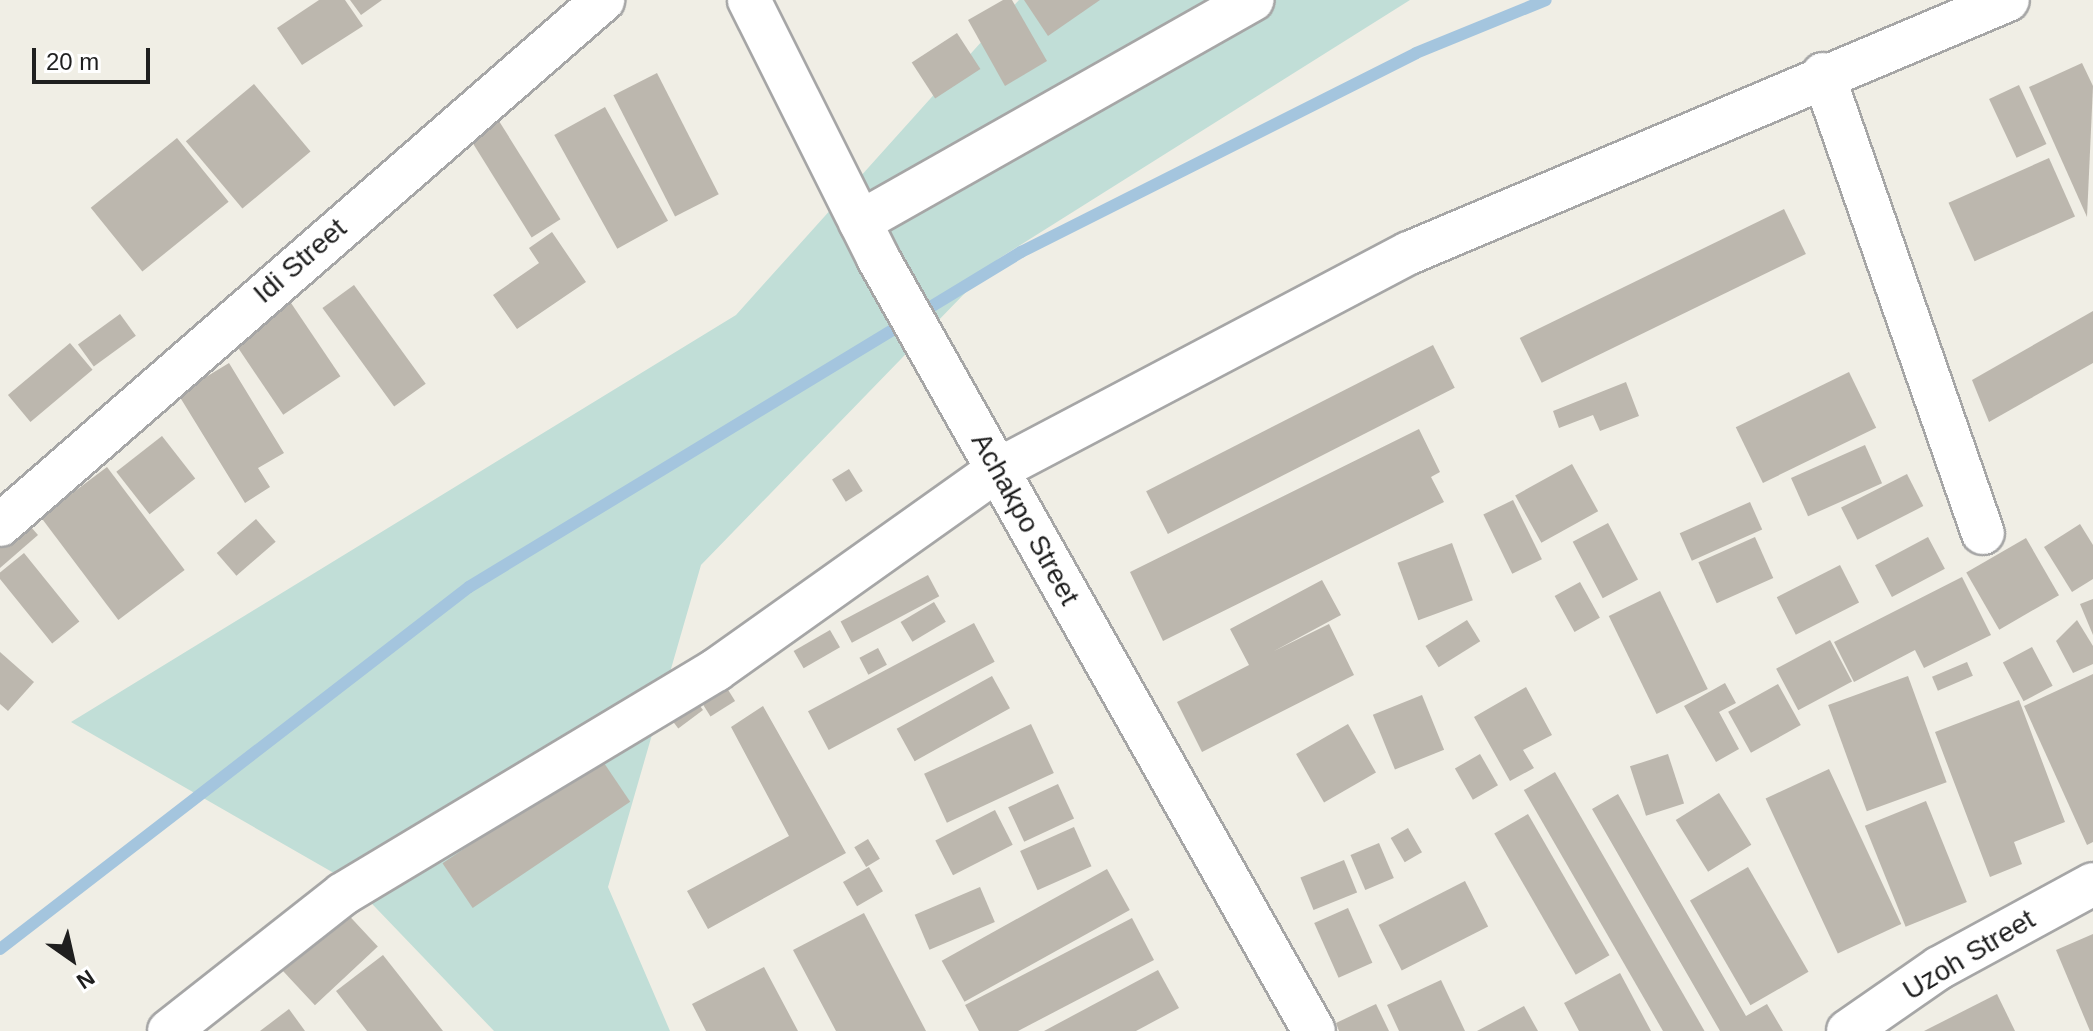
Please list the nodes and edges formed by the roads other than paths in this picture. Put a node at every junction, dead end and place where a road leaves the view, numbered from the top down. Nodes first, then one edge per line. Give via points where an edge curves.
1 (603, 0) edge
2 (749, 0) edge
3 (1253, 0) edge
4 (2008, 0) edge
5 (1823, 74) junction
6 (869, 240) junction
7 (997, 470) junction
8 (0, 525) edge
9 (1983, 533) dead end
10 (2093, 884) edge
11 (169, 1031) edge
12 (1314, 1031) edge
13 (1848, 1031) edge

1 - 8 street, Idi Street
2 - 6 street, Achakpo Street
3 - 6 street
4 - 5 street
5 - 7 street via 1409,253
5 - 9 street
6 - 7 street, Achakpo Street
7 - 11 street via 716,670 343,894
7 - 12 street, Achakpo Street
10 - 13 street, Uzoh Street via 1939,968

